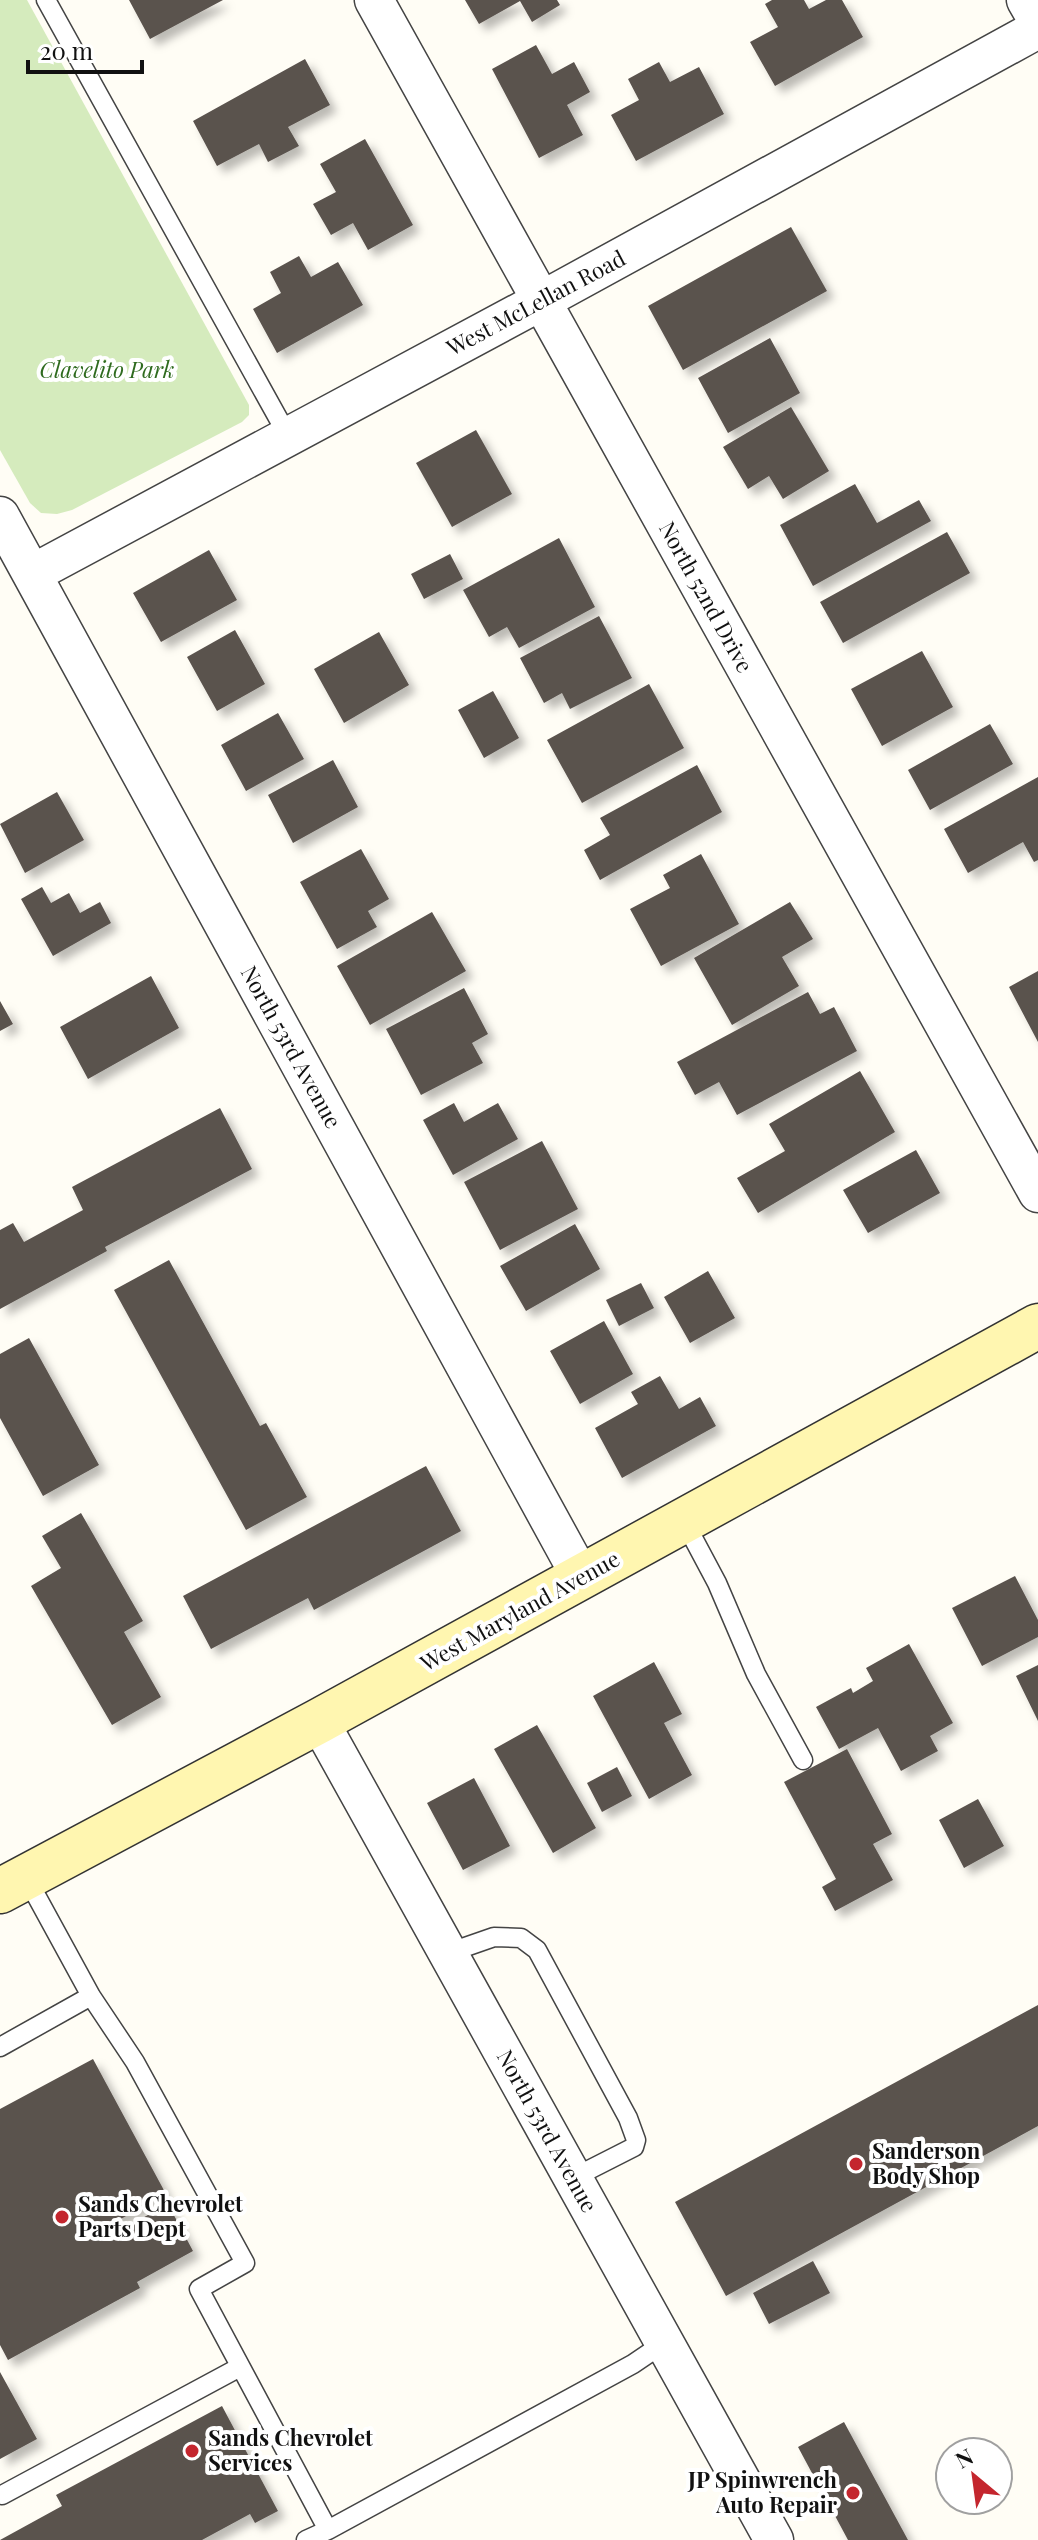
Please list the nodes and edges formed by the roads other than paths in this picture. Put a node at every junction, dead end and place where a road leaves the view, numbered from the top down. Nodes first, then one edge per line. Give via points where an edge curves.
1 (46, 0) edge
2 (374, 0) edge
3 (1026, 0) edge
4 (1038, 21) edge
5 (1038, 29) edge
6 (541, 301) junction
7 (288, 436) junction
8 (0, 516) edge
9 (32, 574) junction
10 (1038, 1193) edge
11 (1038, 1326) edge
12 (684, 1521) junction
13 (581, 1577) junction
14 (319, 1721) junction
15 (803, 1760) dead end
16 (9, 1881) edge
17 (448, 1953) junction
18 (91, 1996) junction
19 (0, 2047) edge
20 (573, 2178) junction
21 (664, 2343) junction
22 (240, 2367) junction
23 (2, 2495) edge
24 (328, 2530) junction
25 (306, 2540) edge
26 (774, 2540) edge

1 - 7 lane
2 - 6 street, North 52nd Drive
3 - 4 street
5 - 6 street, West McLellan Road
6 - 7 street, West McLellan Road
6 - 10 street, North 52nd Drive
7 - 9 street, West McLellan Road
8 - 9 street, North 53rd Avenue
9 - 13 street, North 53rd Avenue
11 - 12 street, West Maryland Avenue
12 - 13 street, West Maryland Avenue
12 - 15 lane
13 - 14 street, West Maryland Avenue
14 - 16 street, West Maryland Avenue
14 - 17 street, North 53rd Avenue
16 - 18 lane
17 - 20 street, North 53rd Avenue
17 - 20 lane via 494,1937 521,1938 537,1950 636,2140 634,2147
18 - 19 lane
18 - 22 lane via 135,2062 245,2263 199,2289
20 - 21 street, North 53rd Avenue
21 - 24 lane
21 - 26 street, North 53rd Avenue
22 - 23 lane
22 - 24 lane
24 - 25 lane

